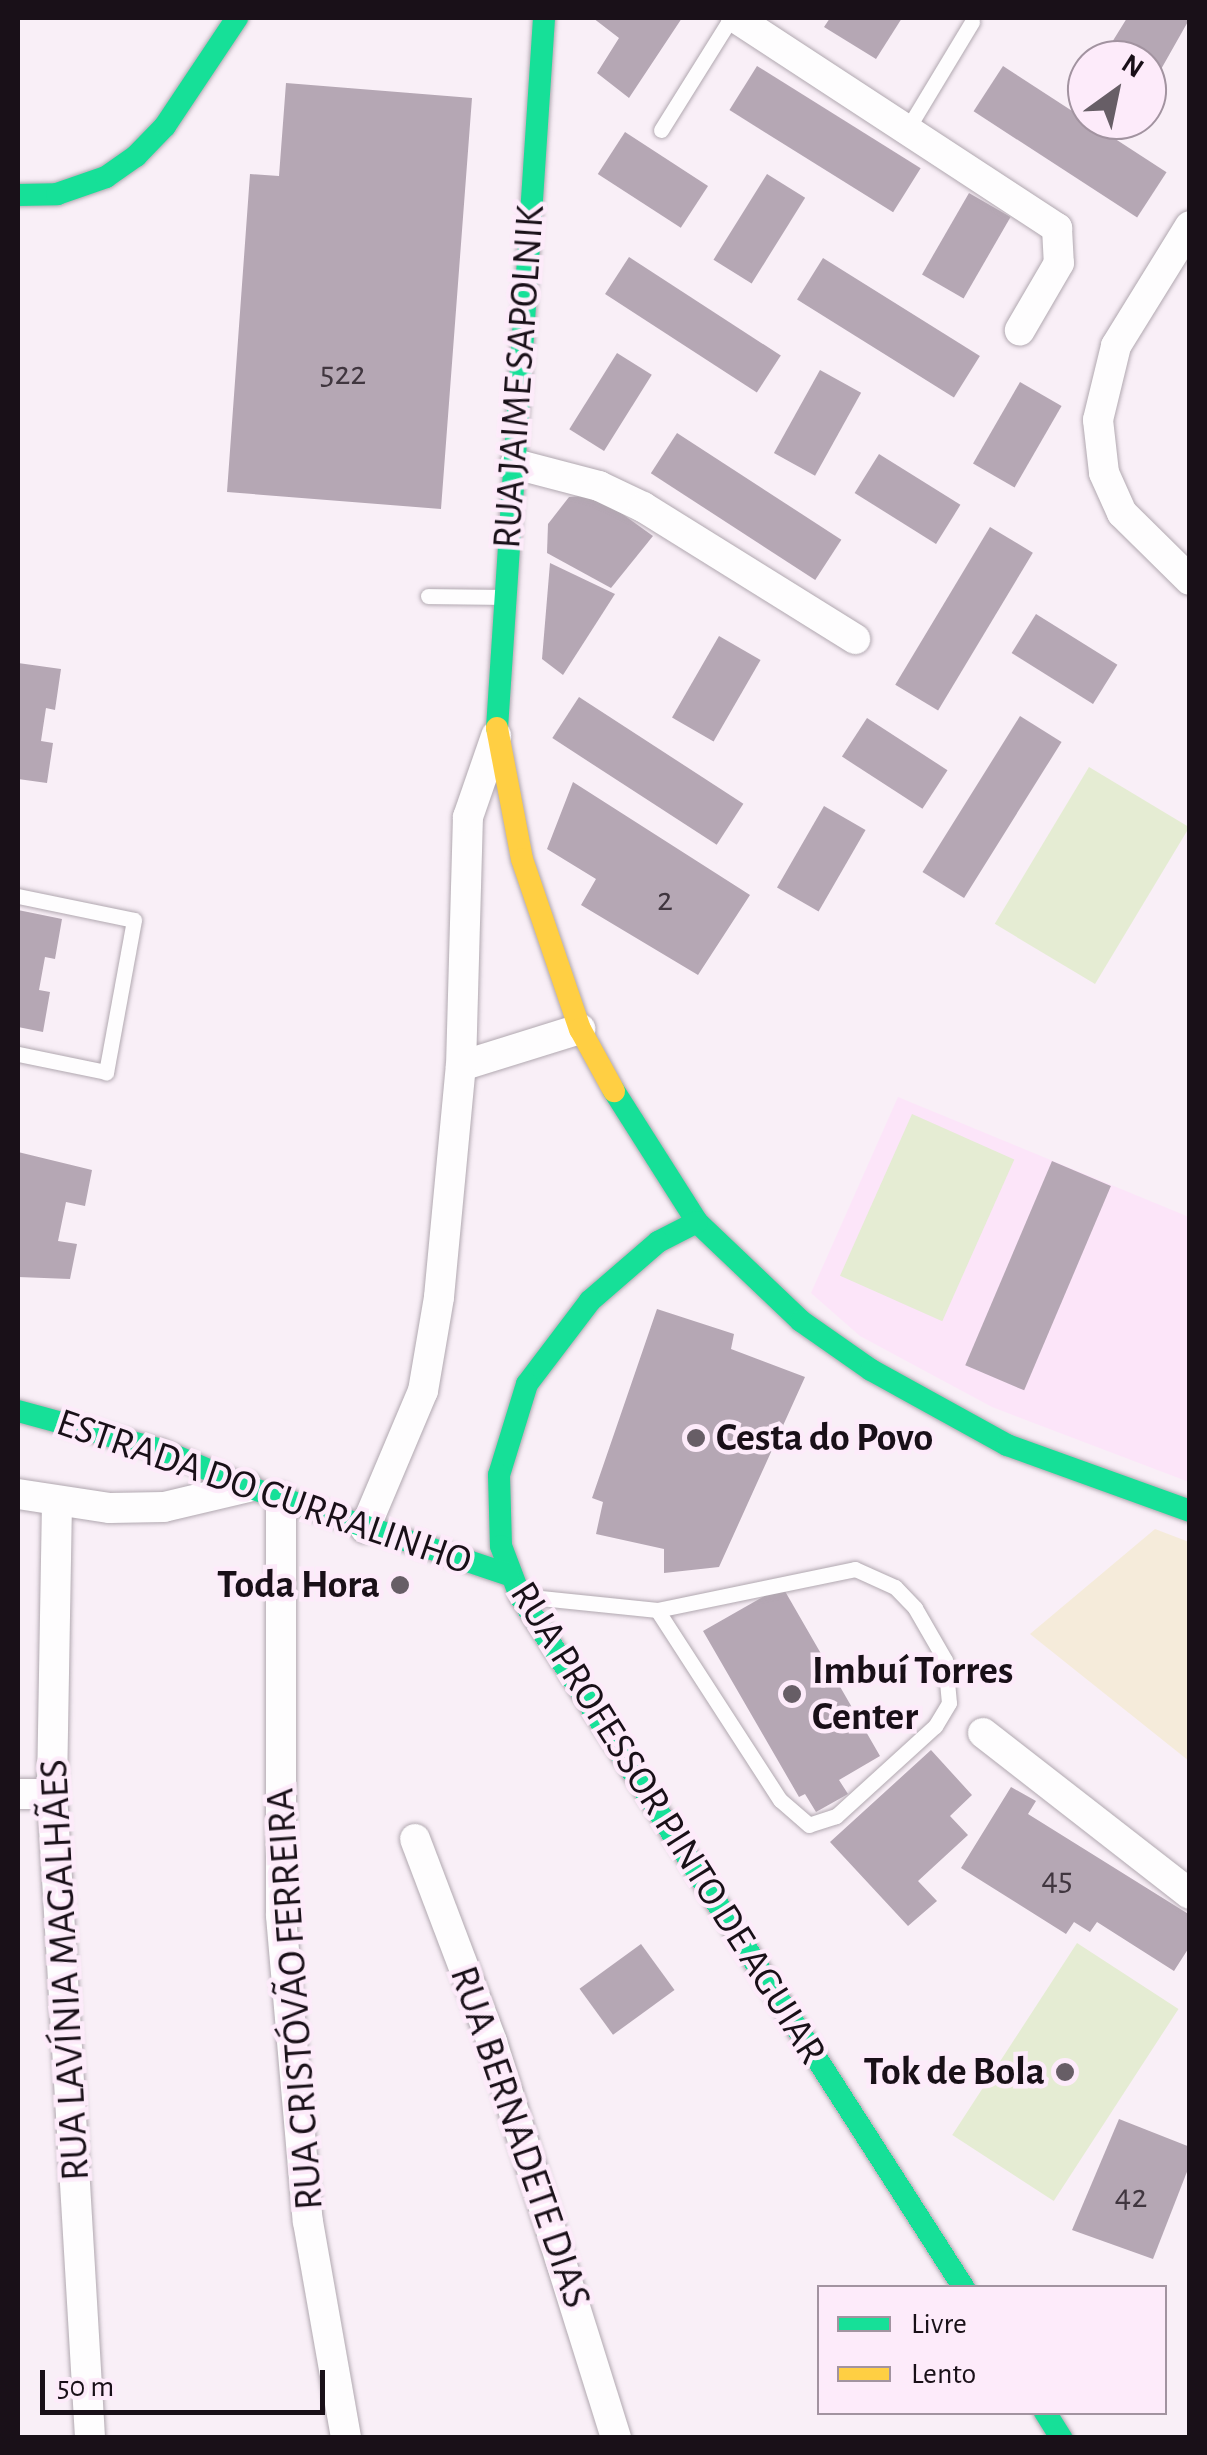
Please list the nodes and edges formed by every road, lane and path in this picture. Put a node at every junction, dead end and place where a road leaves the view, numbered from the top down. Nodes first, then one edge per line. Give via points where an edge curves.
1 (237, 18) edge
2 (544, 18) edge
3 (734, 18) edge
4 (972, 22) dead end
5 (908, 128) junction
6 (661, 130) dead end
7 (18, 196) edge
8 (1190, 226) edge
9 (1020, 330) dead end
10 (515, 464) junction
11 (1190, 580) edge
12 (428, 596) dead end
13 (504, 597) junction
14 (855, 639) dead end
15 (496, 736) junction
16 (18, 896) edge
17 (580, 1030) junction
18 (18, 1054) edge
19 (461, 1066) junction
20 (697, 1222) junction
21 (18, 1412) edge
22 (248, 1487) junction
23 (18, 1494) edge
24 (281, 1498) junction
25 (57, 1502) junction
26 (1190, 1511) edge
27 (365, 1528) junction
28 (514, 1586) junction
29 (657, 1610) junction
30 (982, 1732) dead end
31 (18, 1794) edge
32 (52, 1794) junction
33 (415, 1839) dead end
34 (1190, 1894) edge
35 (962, 2285) edge
36 (1047, 2415) edge
37 (90, 2438) edge
38 (346, 2438) edge
39 (616, 2438) edge
40 (1061, 2438) edge

1 - 7 street via 165,126 136,156 106,177 57,194
2 - 10 street, RUA JAIME SAPOLNIK
3 - 5 street
3 - 6 lane
4 - 5 lane
5 - 9 street via 1057,228 1060,263
8 - 11 street via 1116,346 1098,420 1104,473 1122,513
10 - 13 street, RUA JAIME SAPOLNIK
10 - 14 street via 600,486
12 - 13 lane
13 - 15 street, RUA JAIME SAPOLNIK
15 - 17 street, RUA JAIME SAPOLNIK via 522,859
15 - 19 street, RUA JAIME SAPOLNIK via 468,818
16 - 18 lane via 134,920 106,1072
17 - 19 street
17 - 20 street, RUA JAIME SAPOLNIK via 650,1156
19 - 27 street, RUA JAIME SAPOLNIK via 448,1235 423,1391
20 - 26 street, RUA JAIME SAPOLNIK via 801,1321 871,1370 1007,1445
20 - 28 street, RUA PROFESSOR PINTO DE AGUIAR via 658,1242 590,1301 527,1384 499,1475 497,1514
21 - 22 street, ESTRADA DO CURRALINHO via 162,1450
22 - 24 street, ESTRADA DO CURRALINHO
22 - 25 street via 164,1508
23 - 25 street
24 - 27 street, ESTRADA DO CURRALINHO
24 - 38 street, RUA CRISTÓVÃO FERREIRA via 280,1916 308,2222
25 - 32 street, RUA LAVÍNIA MAGALHÃES
27 - 28 street, ESTRADA DO CURRALINHO
28 - 29 lane
28 - 35 street, RUA PROFESSOR PINTO DE AGUIAR
29 - 29 lane via 855,1569 875,1575 915,1608 938,1646 950,1681 949,1703 934,1726 836,1816 808,1825 780,1800
30 - 34 street
31 - 32 street
32 - 37 street, RUA LAVÍNIA MAGALHÃES
33 - 39 street, RUA BERNADETE DIAS via 492,2042
36 - 40 street

